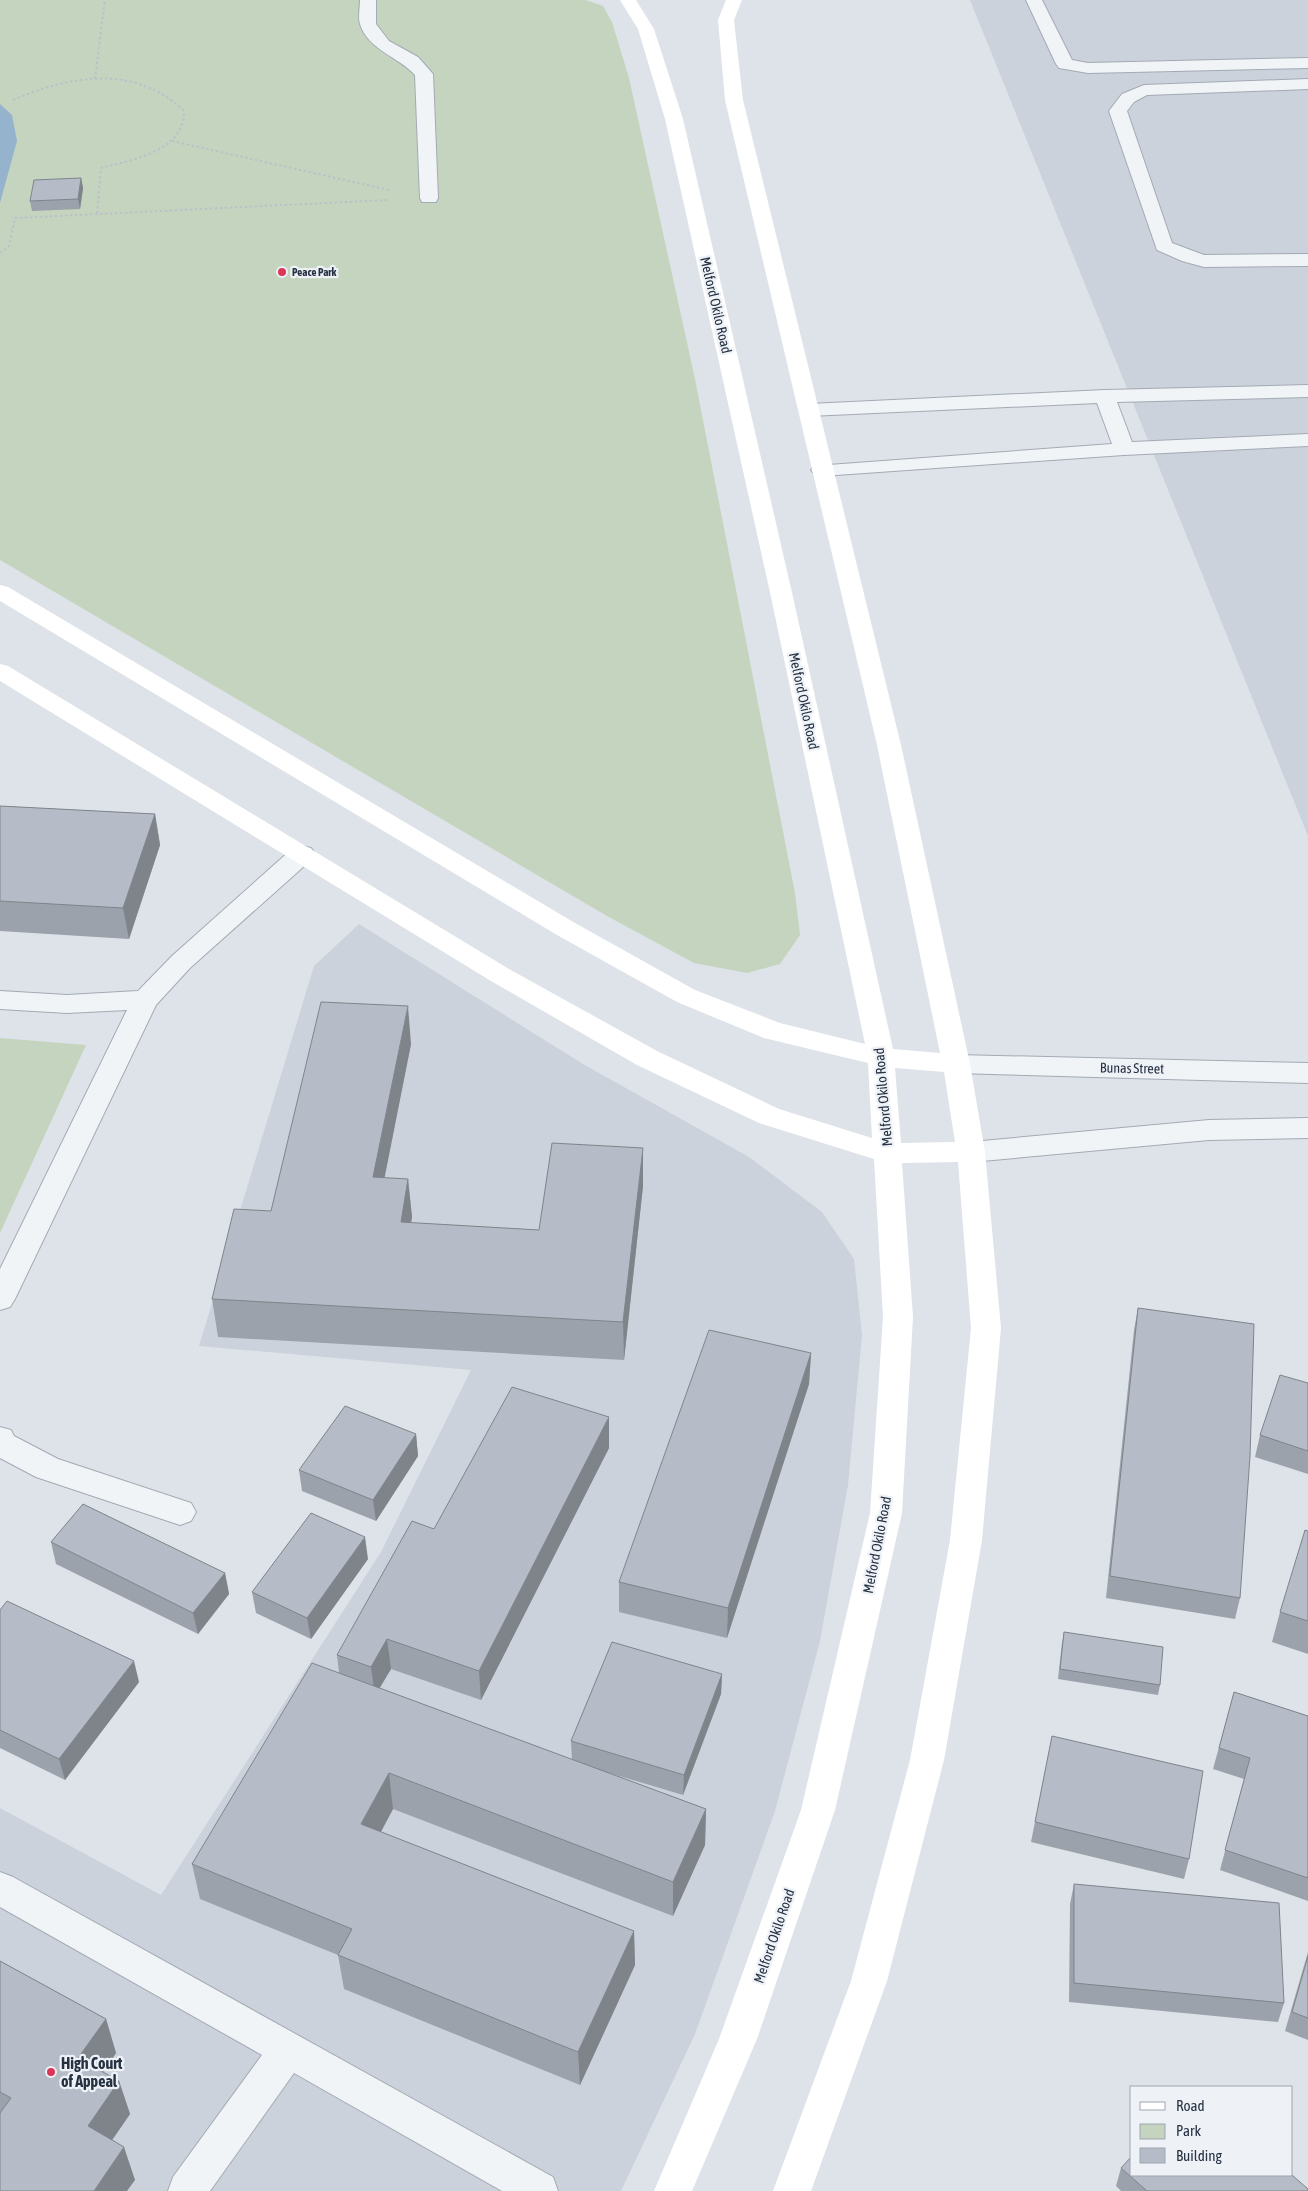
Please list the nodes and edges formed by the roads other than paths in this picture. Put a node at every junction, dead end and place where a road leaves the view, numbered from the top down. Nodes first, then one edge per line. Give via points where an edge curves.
1 (368, 0) edge
2 (628, 0) edge
3 (734, 0) edge
4 (1034, 0) edge
5 (1308, 63) edge
6 (1305, 89) edge
7 (429, 198) road end
8 (1308, 260) edge
9 (1308, 392) edge
10 (1105, 396) junction
11 (809, 410) junction
12 (1308, 440) edge
13 (1124, 449) junction
14 (822, 470) junction
15 (0, 592) edge
16 (0, 671) edge
17 (302, 854) junction
18 (0, 1000) edge
19 (145, 1000) junction
20 (880, 1057) junction
21 (956, 1064) junction
22 (1308, 1073) edge
23 (1308, 1128) edge
24 (971, 1152) junction
25 (888, 1153) junction
26 (0, 1299) edge
27 (0, 1439) edge
28 (180, 1512) dead end
29 (0, 1888) edge
30 (289, 2049) junction
31 (187, 2191) edge
32 (539, 2191) edge
33 (673, 2191) edge
34 (792, 2191) edge

1 - 7 street via 368,24 383,45 412,61 424,74
2 - 20 main road, Melford Okilo Road via 646,29 674,119 784,606
3 - 11 main road via 726,20 734,100
4 - 5 street via 1065,64 1088,68
6 - 8 street via 1144,90 1128,98 1118,111 1164,246 1204,261
9 - 10 street
10 - 11 street
10 - 13 street
11 - 14 main road
12 - 13 street
13 - 14 street
14 - 21 main road via 889,745
15 - 20 main road via 558,924 686,996 773,1031
16 - 17 main road
17 - 19 street via 181,962
17 - 25 main road via 500,975 647,1058 769,1116
18 - 19 street via 67,1004
19 - 26 street
20 - 21 main road
20 - 25 main road, Melford Okilo Road
21 - 22 street, Bunas Street
21 - 24 main road
23 - 24 street via 1209,1130
24 - 25 main road
24 - 34 main road via 986,1328 964,1549 927,1760 869,1981
25 - 33 main road, Melford Okilo Road via 898,1317 886,1513 818,1810 738,2039
27 - 28 street via 3,1445 47,1468
29 - 30 street
30 - 31 street
30 - 32 street

